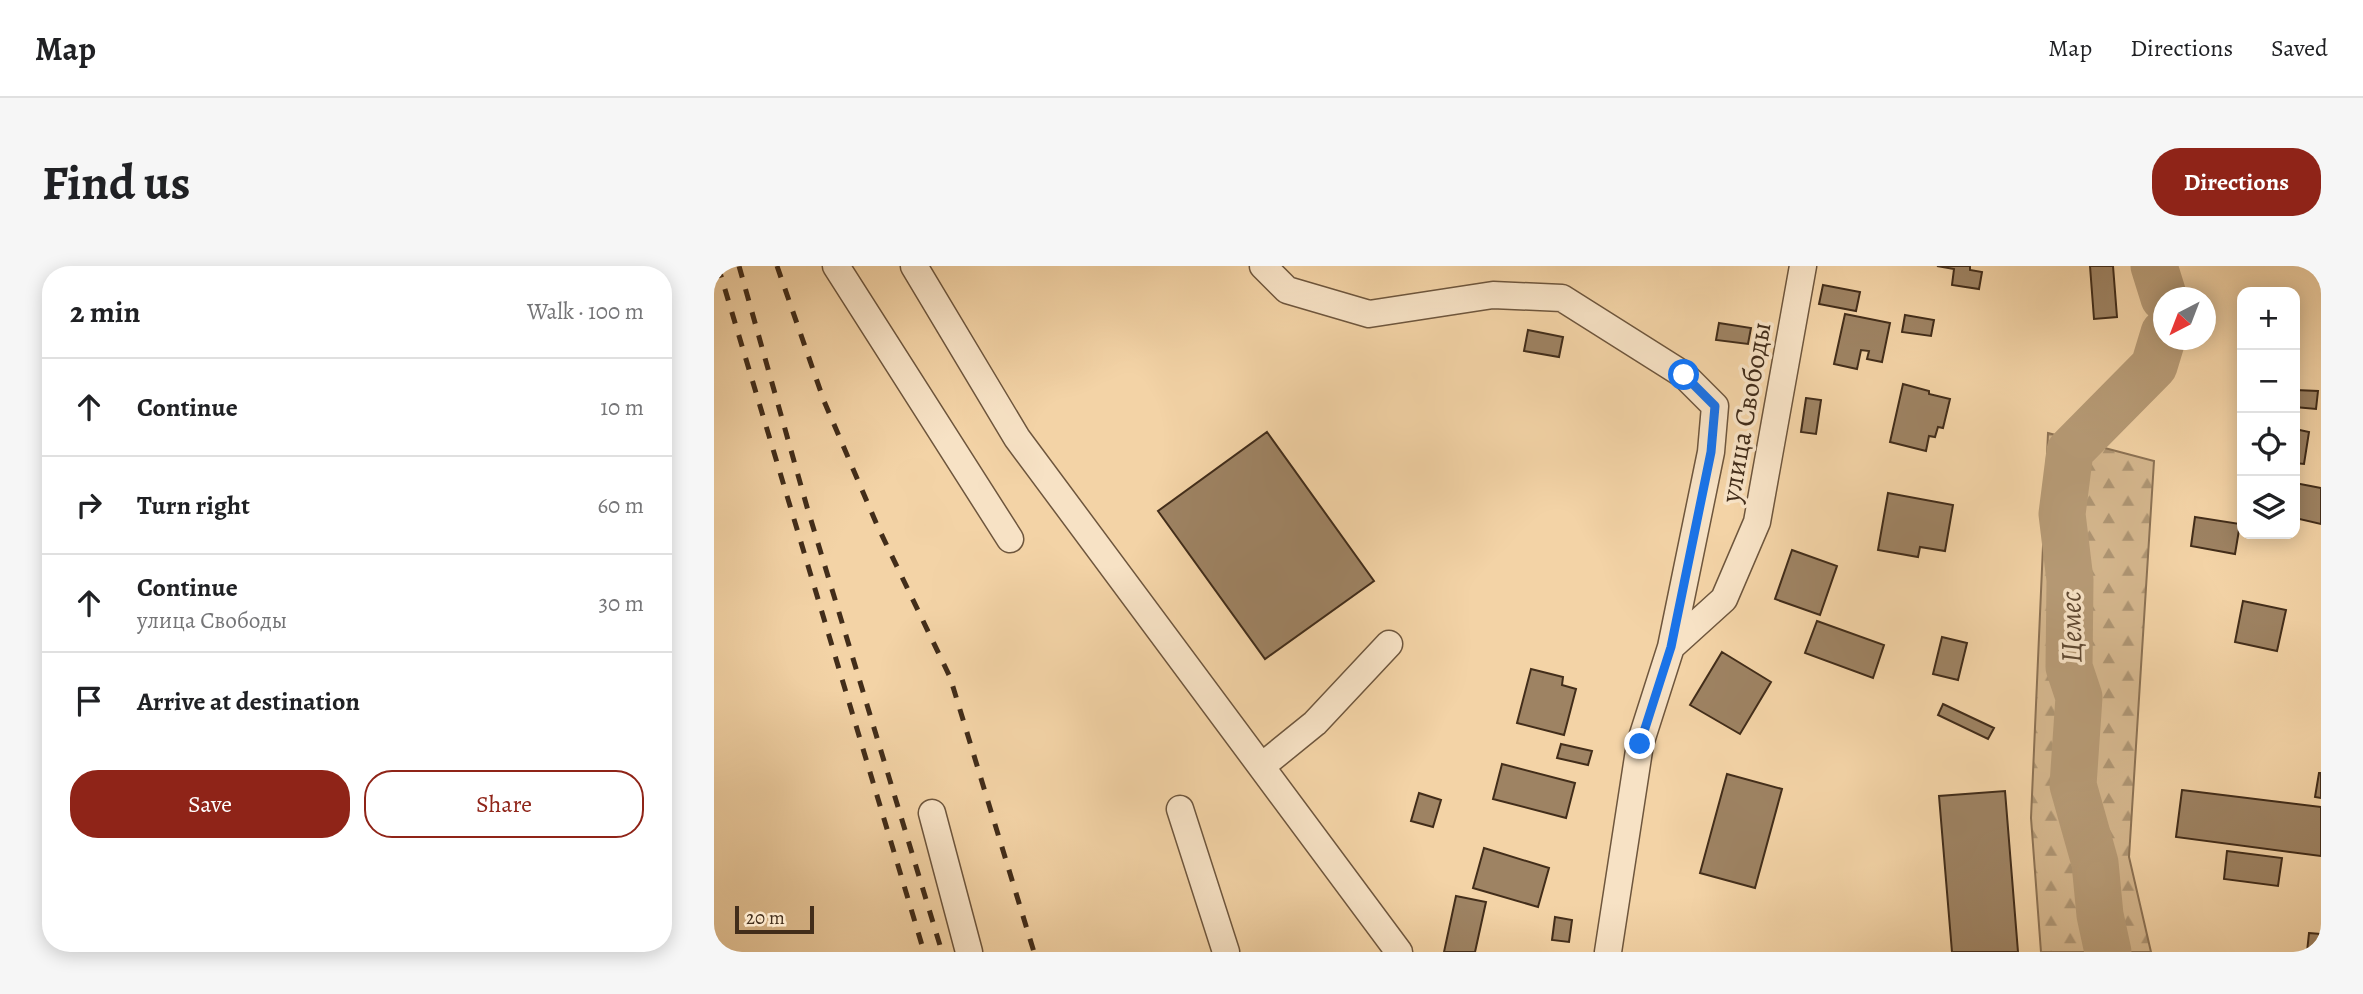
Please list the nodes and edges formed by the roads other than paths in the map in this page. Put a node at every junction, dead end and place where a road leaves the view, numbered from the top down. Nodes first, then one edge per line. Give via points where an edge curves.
1 (836, 266) edge
2 (914, 266) edge
3 (1264, 266) edge
4 (1803, 266) edge
5 (1010, 539) dead end
6 (1389, 644) dead end
7 (1671, 647) junction
8 (1262, 766) junction
9 (1180, 809) dead end
10 (932, 813) dead end
11 (969, 952) edge
12 (1226, 952) edge
13 (1399, 952) edge
14 (1608, 952) edge

1 - 5 street
2 - 8 street via 1017,438
3 - 7 street via 1287,290 1369,314 1493,295 1562,298 1684,375 1715,406 1711,452
4 - 7 street, улица Свободы via 1758,522 1724,599
6 - 8 street via 1315,723
7 - 14 street via 1640,744
8 - 13 street
9 - 12 street
10 - 11 street

